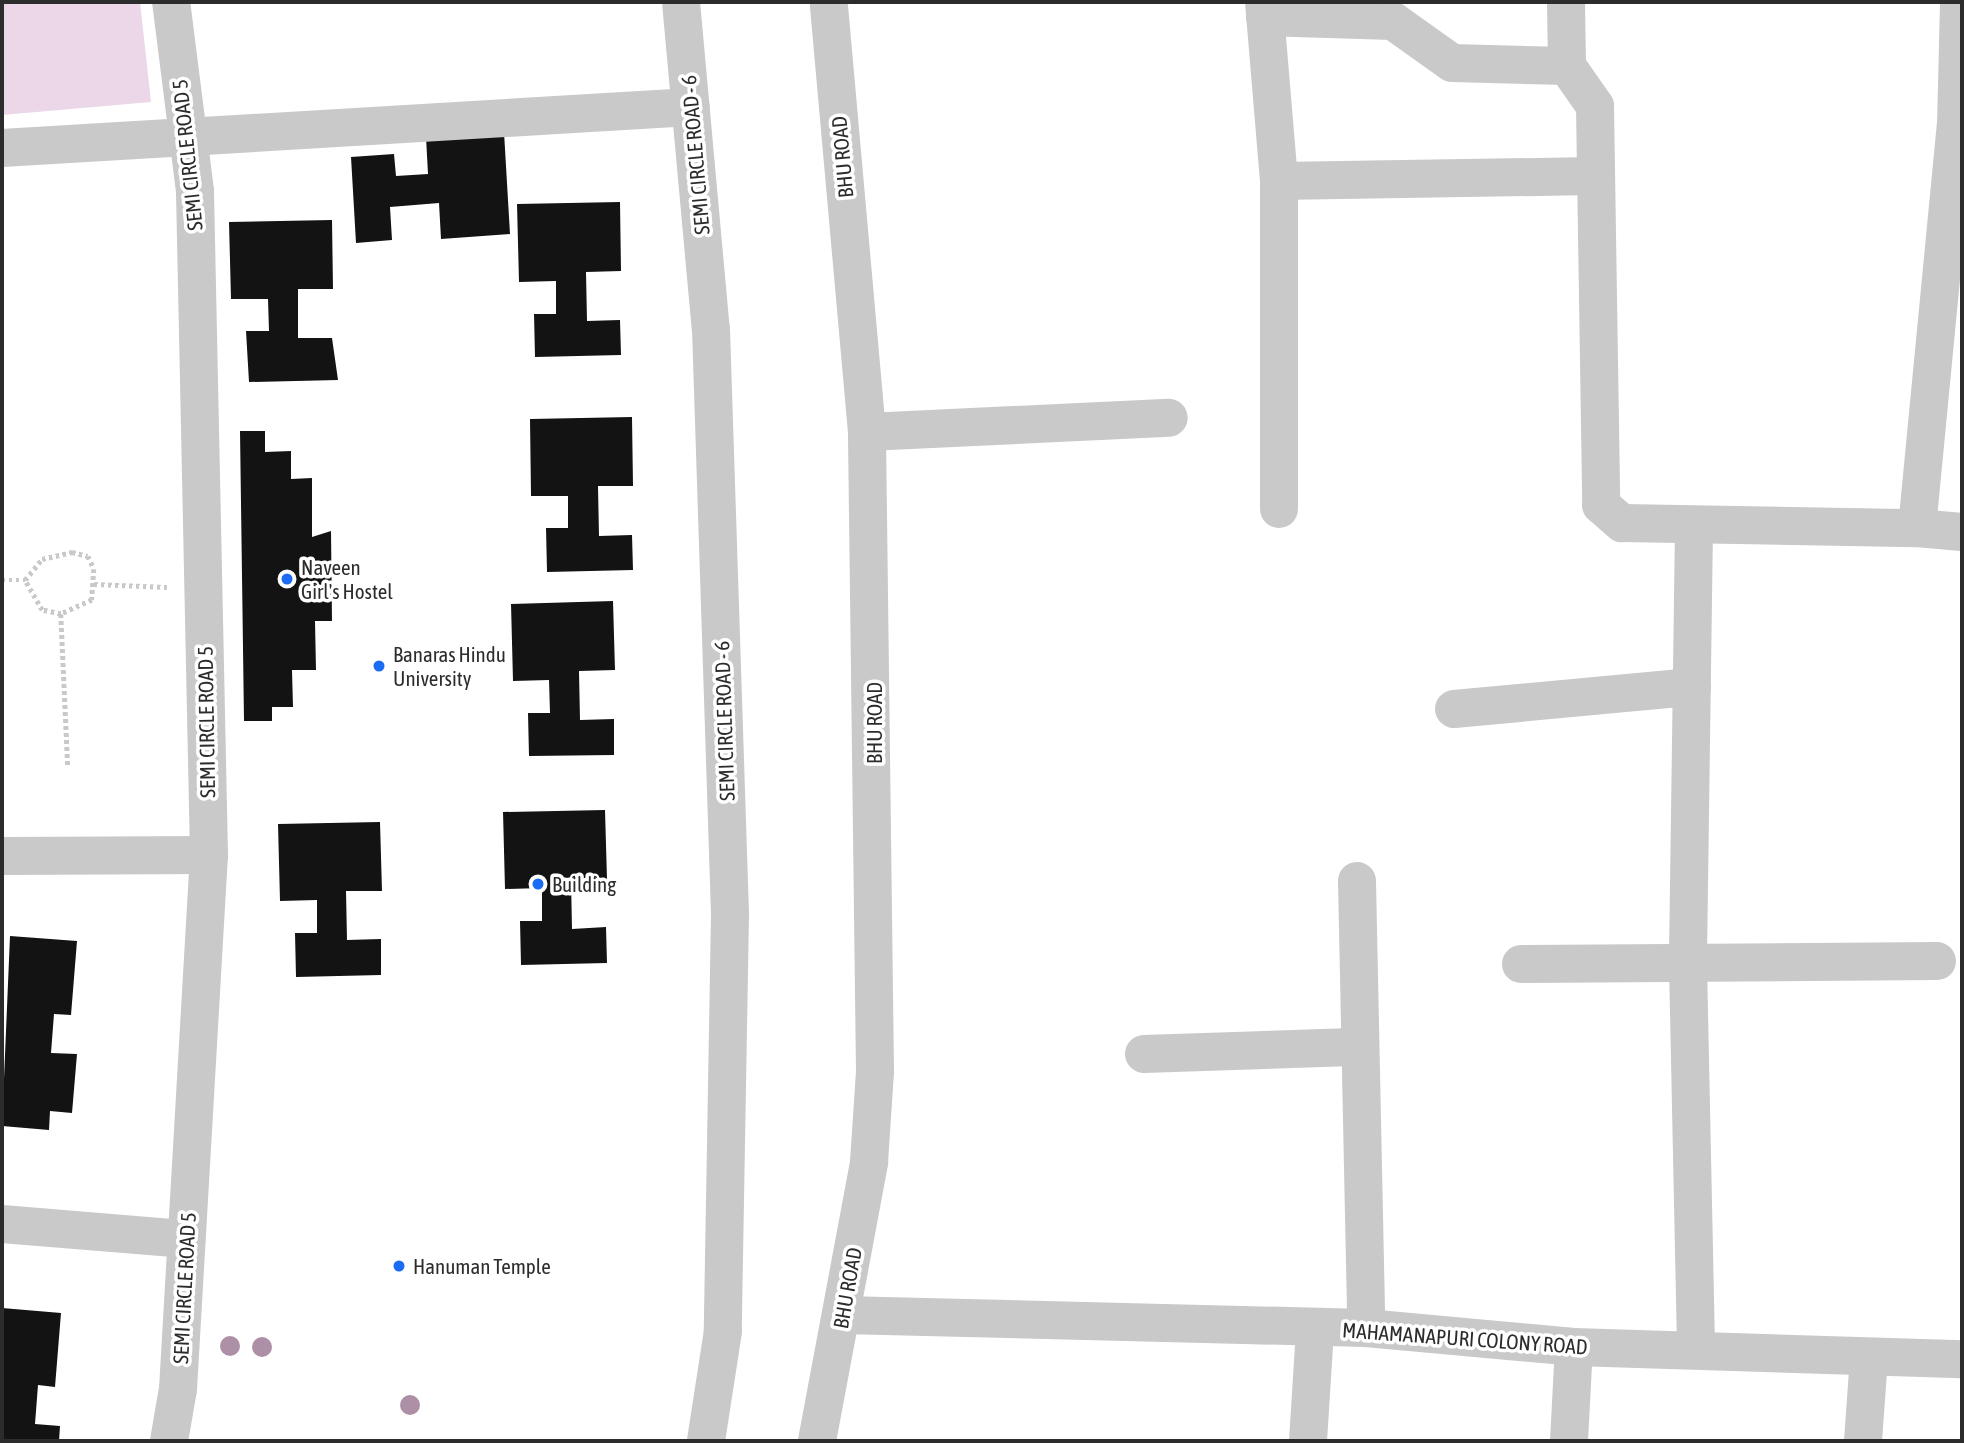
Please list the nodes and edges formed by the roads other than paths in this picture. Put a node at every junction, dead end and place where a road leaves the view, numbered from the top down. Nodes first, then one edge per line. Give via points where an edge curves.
1 (171, 2) edge
2 (681, 2) edge
3 (829, 2) edge
4 (1566, 2) edge
5 (1959, 2) edge
6 (1264, 9) edge
7 (1567, 66) junction
8 (691, 107) junction
9 (1959, 127) edge
10 (187, 137) junction
11 (2, 148) edge
12 (1594, 176) junction
13 (1279, 181) junction
14 (1169, 418) dead end
15 (867, 432) junction
16 (1279, 509) dead end
17 (1694, 527) junction
18 (1917, 528) junction
19 (1962, 532) edge
20 (1692, 687) junction
21 (1454, 709) dead end
22 (209, 855) junction
23 (2, 856) edge
24 (1357, 881) dead end
25 (1937, 961) dead end
26 (1521, 964) dead end
27 (1688, 964) junction
28 (1360, 1047) junction
29 (1144, 1054) dead end
30 (2, 1224) edge
31 (186, 1239) junction
32 (843, 1315) junction
33 (1366, 1328) junction
34 (1315, 1329) junction
35 (1574, 1347) junction
36 (1696, 1349) junction
37 (1869, 1357) junction
38 (1962, 1359) edge
39 (169, 1441) edge
40 (705, 1441) edge
41 (817, 1441) edge
42 (1308, 1441) edge
43 (1569, 1441) edge
44 (1864, 1441) edge

1 - 10 street, SEMI CIRCLE ROAD 5
2 - 8 street, SEMI CIRCLE ROAD - 6
3 - 15 street, BHU ROAD
4 - 7 street
5 - 9 street
6 - 7 street via 1393,21 1452,63
6 - 13 street
7 - 12 street via 1595,106
8 - 10 street
8 - 40 street, SEMI CIRCLE ROAD - 6 via 711,329 730,914 723,1331
9 - 18 street
10 - 11 street
10 - 22 street, SEMI CIRCLE ROAD 5 via 195,191
12 - 13 street
12 - 17 street via 1597,491 1601,505 1622,523
13 - 16 street
14 - 15 street
15 - 32 street, BHU ROAD via 876,1072 869,1163
17 - 18 street
17 - 20 street
18 - 19 street
20 - 21 street
20 - 27 street
22 - 23 street
22 - 31 street, SEMI CIRCLE ROAD 5
24 - 28 street
25 - 27 street
26 - 27 street
27 - 36 street
28 - 29 street
28 - 33 street
30 - 31 street
31 - 39 street, SEMI CIRCLE ROAD 5 via 178,1389
32 - 34 street, MAHAMANAPURI COLONY ROAD
32 - 41 street, BHU ROAD
33 - 34 street, MAHAMANAPURI COLONY ROAD
33 - 35 street, MAHAMANAPURI COLONY ROAD
34 - 42 street
35 - 36 street, MAHAMANAPURI COLONY ROAD
35 - 43 street
36 - 37 street, MAHAMANAPURI COLONY ROAD
37 - 38 street, MAHAMANAPURI COLONY ROAD
37 - 44 street

